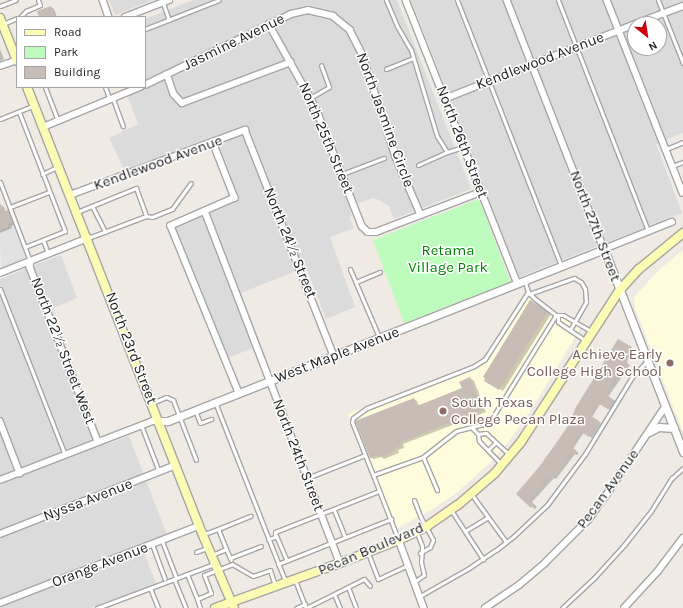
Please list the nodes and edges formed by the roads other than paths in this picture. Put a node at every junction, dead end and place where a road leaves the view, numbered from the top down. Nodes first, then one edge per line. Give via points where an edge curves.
1 (16, 0) edge
2 (38, 0) edge
3 (103, 0) edge
4 (169, 0) edge
5 (219, 0) edge
6 (386, 0) edge
7 (406, 0) edge
8 (457, 0) edge
9 (507, 0) edge
10 (558, 0) edge
11 (607, 0) edge
12 (658, 0) edge
13 (163, 3) junction
14 (0, 6) edge
15 (683, 6) edge
16 (663, 13) junction
17 (21, 16) edge
18 (109, 16) edge
19 (129, 16) edge
20 (655, 16) edge
21 (16, 18) edge
22 (169, 20) junction
23 (1, 21) edge
24 (269, 24) junction
25 (345, 26) joint
26 (627, 27) edge
27 (146, 29) edge
28 (618, 30) junction
29 (576, 47) junction
30 (16, 58) edge
31 (413, 58) junction
32 (16, 60) edge
33 (291, 62) junction
34 (683, 63) edge
35 (321, 65) dead end
36 (533, 65) junction
37 (0, 66) edge
38 (386, 68) dead end
39 (167, 74) junction
40 (489, 82) junction
41 (146, 84) edge
42 (27, 88) edge
43 (45, 88) edge
44 (106, 88) edge
45 (138, 88) edge
46 (310, 98) junction
47 (111, 99) junction
48 (444, 99) junction
49 (35, 105) junction
50 (19, 112) junction
51 (0, 119) edge
52 (58, 121) junction
53 (123, 126) dead end
54 (43, 127) junction
55 (245, 130) joint
56 (213, 142) junction
57 (683, 142) edge
58 (463, 147) junction
59 (666, 149) junction
60 (447, 152) junction
61 (384, 158) dead end
62 (683, 162) edge
63 (418, 165) dead end
64 (672, 166) junction
65 (59, 167) junction
66 (42, 174) junction
67 (342, 174) junction
68 (0, 182) edge
69 (191, 183) dead end
70 (49, 192) junction
71 (481, 192) junction
72 (683, 193) edge
73 (70, 195) junction
74 (92, 206) junction
75 (10, 207) junction
76 (205, 211) junction
77 (77, 212) junction
78 (421, 215) junction
79 (146, 216) junction
80 (672, 222) dead end
81 (648, 231) junction
82 (105, 232) junction
83 (683, 233) edge
84 (88, 238) junction
85 (43, 240) junction
86 (25, 247) junction
87 (604, 249) junction
88 (48, 254) junction
89 (31, 261) junction
90 (561, 267) junction
91 (350, 269) dead end
92 (380, 272) dead end
93 (0, 273) edge
94 (356, 282) junction
95 (521, 283) junction
96 (0, 289) edge
97 (619, 291) junction
98 (529, 293) junction
99 (557, 316) junction
100 (574, 322) junction
101 (570, 330) junction
102 (592, 332) junction
103 (380, 338) junction
104 (586, 340) junction
105 (334, 356) junction
106 (647, 361) junction
107 (270, 381) junction
108 (239, 393) junction
109 (215, 402) junction
110 (152, 403) junction
111 (665, 407) junction
112 (195, 410) junction
113 (180, 416) junction
114 (211, 419) dead end
115 (0, 420) edge
116 (159, 421) junction
117 (141, 425) junction
118 (472, 428) junction
119 (674, 428) junction
120 (649, 432) junction
121 (478, 434) junction
122 (98, 441) junction
123 (496, 442) junction
124 (488, 450) junction
125 (683, 452) edge
126 (65, 455) junction
127 (365, 456) junction
128 (510, 456) junction
129 (423, 457) junction
130 (196, 460) dead end
131 (176, 465) junction
132 (502, 465) junction
133 (683, 468) edge
134 (159, 472) junction
135 (20, 473) junction
136 (373, 475) junction
137 (307, 478) junction
138 (0, 480) edge
139 (437, 490) dead end
140 (379, 491) junction
141 (471, 494) junction
142 (414, 500) dead end
143 (334, 510) junction
144 (451, 510) junction
145 (322, 515) junction
146 (251, 516) dead end
147 (488, 517) junction
148 (391, 519) junction
149 (200, 526) junction
150 (426, 527) junction
151 (218, 529) junction
152 (465, 531) junction
153 (275, 532) junction
154 (417, 532) junction
155 (0, 534) edge
156 (203, 534) junction
157 (345, 538) junction
158 (683, 538) edge
159 (268, 539) junction
160 (399, 540) junction
161 (162, 541) junction
162 (506, 542) junction
163 (332, 543) junction
164 (152, 544) junction
165 (261, 546) dead end
166 (226, 549) junction
167 (210, 551) junction
168 (196, 552) dead end
169 (368, 552) junction
170 (420, 553) junction
171 (230, 558) junction
172 (483, 559) junction
173 (287, 561) junction
174 (340, 563) junction
175 (232, 564) junction
176 (278, 564) junction
177 (408, 565) junction
178 (217, 566) junction
179 (201, 569) junction
180 (187, 574) junction
181 (204, 575) junction
182 (165, 578) dead end
183 (175, 579) junction
184 (295, 579) junction
185 (414, 582) junction
186 (285, 583) junction
187 (276, 586) junction
188 (370, 586) dead end
189 (348, 587) junction
190 (150, 588) junction
191 (334, 594) junction
192 (420, 596) junction
193 (197, 598) junction
194 (0, 604) edge
195 (233, 605) edge
196 (306, 607) edge
197 (98, 608) edge
198 (158, 608) edge
199 (186, 608) edge
200 (200, 608) edge
201 (215, 608) edge
202 (296, 608) edge
203 (340, 608) edge
204 (356, 608) edge
205 (424, 608) edge
206 (485, 608) edge
207 (562, 608) edge
208 (624, 608) edge

1 - 14 lane
2 - 17 lane via 40,5
3 - 18 street
4 - 13 street
5 - 22 lane
6 - 31 lane
7 - 48 street, North 26th Street
8 - 40 lane
9 - 36 street, North 27th Street
10 - 29 lane
11 - 28 street
12 - 16 lane
13 - 19 street
13 - 22 lane
15 - 16 street, Kendlewood Avenue
16 - 20 street, Kendlewood Avenue
16 - 34 lane
21 - 23 lane
22 - 27 lane
23 - 30 main road
24 - 25 street, Jasmine Avenue via 308,10 333,16
24 - 33 street, North 25th Street
24 - 39 street, Jasmine Avenue
25 - 78 street, North Jasmine Circle via 353,35 363,56 396,157
26 - 28 street, Kendlewood Avenue
28 - 29 street, Kendlewood Avenue
28 - 59 street
29 - 36 street, Kendlewood Avenue
29 - 81 lane
31 - 38 lane
31 - 60 lane via 438,136
32 - 37 street
33 - 39 street via 182,102 174,94
33 - 46 street, North 25th Street
35 - 46 lane via 329,87
36 - 40 street, Kendlewood Avenue
36 - 87 street, North 27th Street
39 - 41 street, Jasmine Avenue
40 - 48 street, Kendlewood Avenue
40 - 90 lane
42 - 49 main road, North 23rd Street
43 - 52 lane
44 - 47 lane
45 - 47 street
46 - 67 street, North 25th Street
47 - 52 street
47 - 53 lane
48 - 58 street, North 26th Street
49 - 50 lane
49 - 54 main road, North 23rd Street
50 - 51 lane
50 - 66 lane
52 - 54 street
54 - 65 main road, North 23rd Street
55 - 56 street, Kendlewood Avenue
55 - 105 street, North 24½ Street
56 - 73 street, Kendlewood Avenue
56 - 76 street via 235,198
57 - 59 lane
58 - 60 lane
58 - 71 street, North 26th Street
59 - 64 street
60 - 63 lane
61 - 67 lane
62 - 64 lane
64 - 72 street
65 - 66 lane
65 - 73 main road, North 23rd Street
66 - 70 lane
67 - 78 street, North 25th Street via 362,226 368,232 376,232
68 - 75 lane
69 - 79 lane via 172,209 152,217
70 - 75 lane
70 - 85 lane via 65,232
71 - 78 street
71 - 95 street, North 26th Street
73 - 77 main road, North 23rd Street
74 - 77 lane
74 - 79 lane via 136,188
74 - 82 lane
75 - 86 lane
76 - 107 street, North 24th Street
76 - 108 street via 171,226
77 - 84 main road, North 23rd Street
79 - 82 lane
80 - 81 street, West Maple Avenue
81 - 87 street, West Maple Avenue
82 - 84 lane
83 - 97 main road, Pecan Boulevard via 639,269
84 - 88 street
84 - 110 main road, North 23rd Street
85 - 86 lane
85 - 88 lane
86 - 89 lane
87 - 90 street, West Maple Avenue
87 - 97 street, North 27th Street
88 - 89 street
89 - 93 street
89 - 122 street, North 22½ Street West via 30,267
90 - 95 street, West Maple Avenue
91 - 94 lane
92 - 94 lane
94 - 103 lane
95 - 98 lane
95 - 103 street, West Maple Avenue
96 - 126 lane
97 - 102 main road, Pecan Boulevard
97 - 106 street, North 27th Street
98 - 99 lane
98 - 100 lane via 574,278 581,282 586,289 586,302
98 - 127 lane via 485,359 474,366 367,408 353,418 352,422
99 - 100 lane via 563,315
99 - 101 lane via 558,322
99 - 118 lane via 489,423
100 - 101 lane
100 - 102 lane
101 - 104 lane
102 - 104 main road, Pecan Boulevard
103 - 105 street, West Maple Avenue
104 - 128 main road, Pecan Boulevard via 539,417
105 - 107 street, West Maple Avenue
106 - 111 street, North 27th Street
106 - 162 lane via 632,376 585,454 561,488 529,523
107 - 108 street, West Maple Avenue
107 - 137 street, North 24th Street
108 - 109 street, West Maple Avenue
109 - 112 street, West Maple Avenue
109 - 159 lane
110 - 113 lane via 166,397 173,400
110 - 116 main road, North 23rd Street
111 - 119 street, North 27th Street
111 - 120 street, Pecan Avenue
112 - 113 street, West Maple Avenue
112 - 114 lane via 200,423
113 - 116 street, West Maple Avenue via 168,421
113 - 130 lane
115 - 135 street
116 - 117 street, West Maple Avenue
116 - 131 main road, North 23rd Street
117 - 122 street, West Maple Avenue
117 - 134 lane
118 - 121 lane
118 - 129 lane via 456,431
119 - 120 street via 659,427
119 - 125 street, North 27th Street
120 - 206 street, Pecan Avenue via 588,520 545,563
121 - 123 lane via 486,433
121 - 124 lane via 478,441
122 - 126 street, West Maple Avenue
123 - 124 lane
123 - 128 lane
124 - 132 lane
126 - 135 street, West Maple Avenue
127 - 136 lane
127 - 137 lane
128 - 132 main road, Pecan Boulevard
129 - 136 lane
129 - 139 lane
131 - 134 street, Nyssa Avenue
131 - 149 main road, North 23rd Street
132 - 141 main road, Pecan Boulevard
133 - 207 lane via 672,478 651,511 624,545
134 - 155 street, Nyssa Avenue
135 - 138 street, West Maple Avenue
136 - 140 lane
137 - 145 street, North 24th Street
140 - 143 lane
140 - 148 lane
141 - 144 main road, Pecan Boulevard
141 - 147 lane
142 - 150 lane
143 - 145 lane
143 - 157 lane
144 - 150 main road, Pecan Boulevard
144 - 152 lane
145 - 153 lane
145 - 163 street, North 24th Street
146 - 151 lane
147 - 152 lane
147 - 162 lane
148 - 157 lane
148 - 160 lane
149 - 156 main road, North 23rd Street
149 - 161 street, Orange Avenue
150 - 154 main road, Pecan Boulevard
150 - 170 lane via 434,540 430,547
151 - 156 lane
151 - 166 lane
152 - 172 lane
153 - 159 lane via 274,537
153 - 173 lane
154 - 160 main road, Pecan Boulevard
154 - 170 lane via 422,546
156 - 167 main road, North 23rd Street
157 - 163 lane
158 - 208 street via 658,571
159 - 176 lane
160 - 169 main road, Pecan Boulevard
160 - 177 street
161 - 164 street, Orange Avenue
161 - 183 lane
162 - 172 lane
163 - 173 lane
163 - 174 street, North 24th Street
164 - 182 lane
164 - 194 street, Orange Avenue
165 - 171 lane
166 - 167 lane
166 - 171 lane
167 - 168 lane
167 - 178 main road, North 23rd Street
169 - 174 main road, Pecan Boulevard
169 - 177 lane via 378,578
170 - 185 lane via 424,575
171 - 175 lane
172 - 192 lane
173 - 176 lane
174 - 184 main road, Pecan Boulevard
175 - 178 lane
175 - 187 lane via 253,576 270,570
176 - 186 lane
177 - 185 street
178 - 179 lane
178 - 181 lane
178 - 195 main road, North 23rd Street
179 - 180 lane
179 - 181 lane
180 - 183 lane
180 - 193 lane
181 - 193 lane via 211,593
183 - 190 lane
183 - 199 lane
184 - 186 main road, Pecan Boulevard
184 - 196 lane
185 - 192 street
186 - 187 main road, Pecan Boulevard
187 - 195 main road, Pecan Boulevard
188 - 189 lane via 364,579
189 - 191 lane
189 - 204 lane
190 - 197 lane
190 - 198 lane
191 - 196 lane
191 - 203 lane
192 - 205 street
193 - 200 lane
195 - 201 main road, Pecan Boulevard
196 - 202 lane

